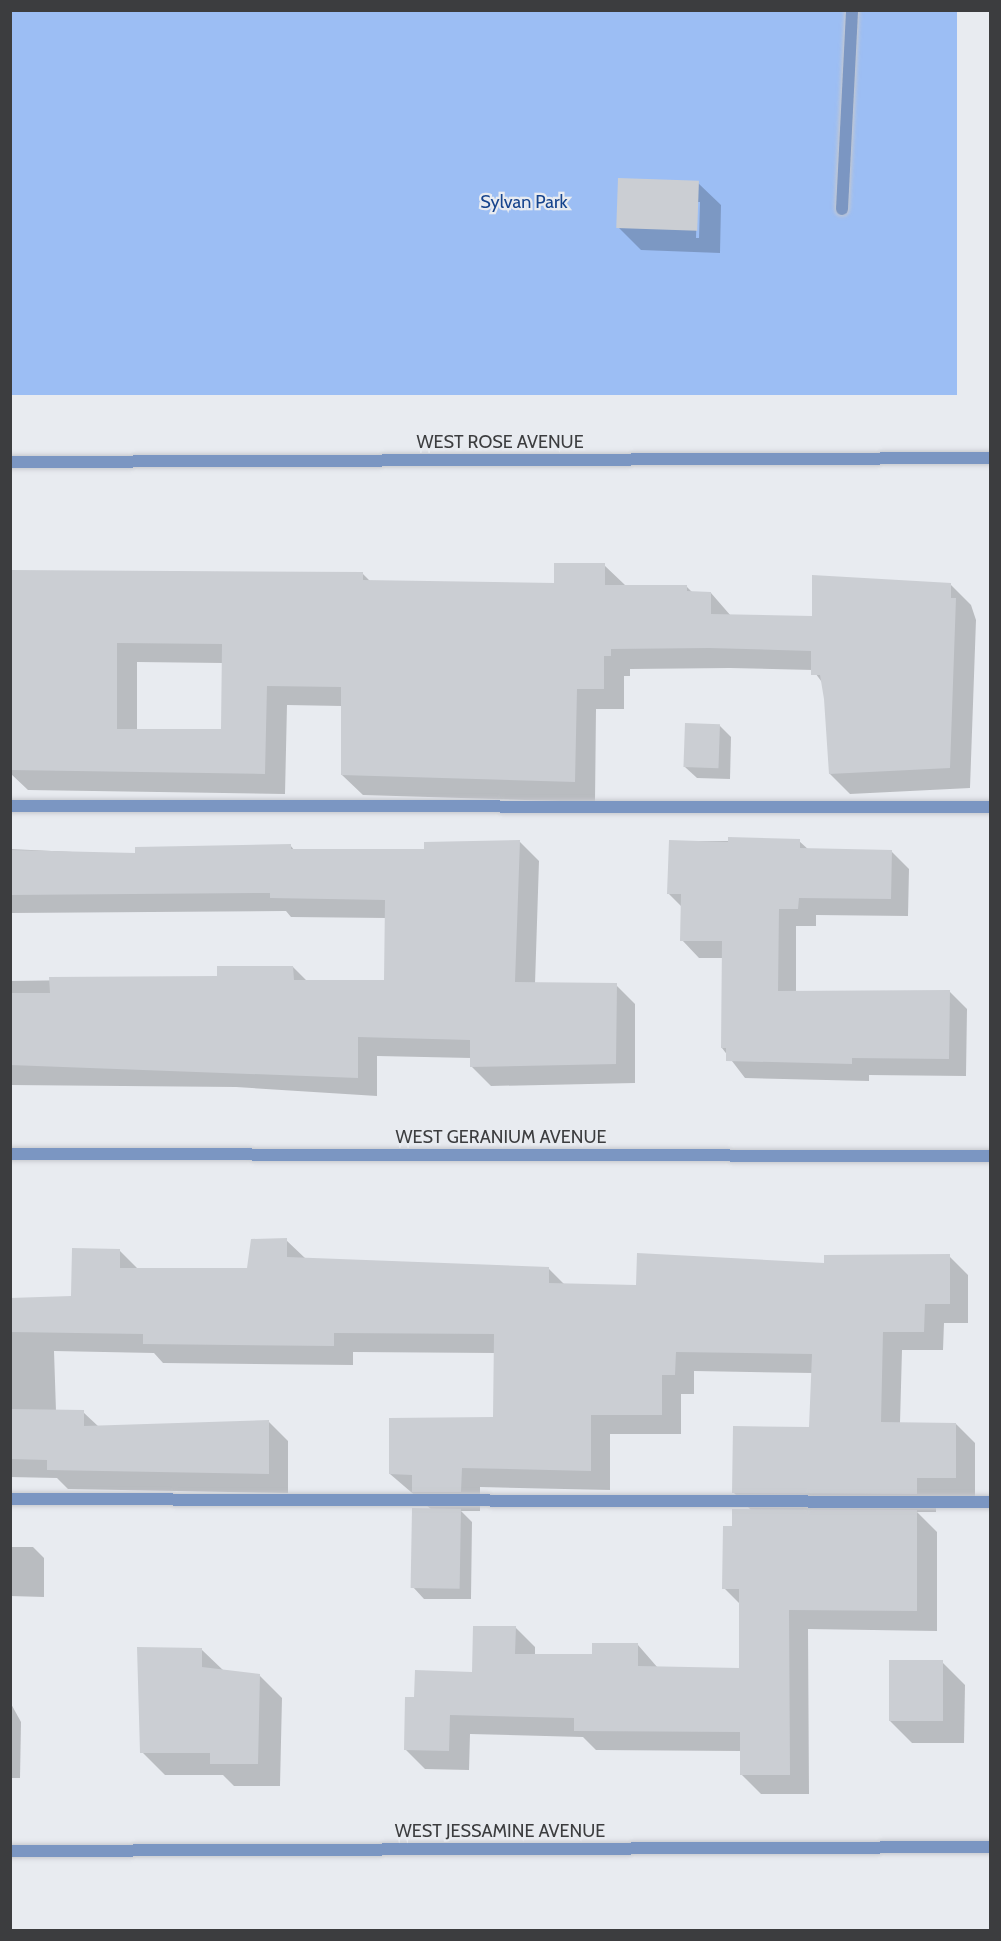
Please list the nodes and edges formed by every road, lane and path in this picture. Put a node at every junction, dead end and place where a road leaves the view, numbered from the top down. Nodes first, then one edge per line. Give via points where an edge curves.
1 (852, 10) edge
2 (842, 209) dead end
3 (990, 458) edge
4 (10, 462) edge
5 (10, 806) edge
6 (990, 807) edge
7 (10, 1154) edge
8 (990, 1155) edge
9 (10, 1499) edge
10 (990, 1502) edge
11 (990, 1847) edge
12 (10, 1851) edge

1 - 2 street
3 - 4 street, WEST ROSE AVENUE
5 - 6 street
7 - 8 street, WEST GERANIUM AVENUE
9 - 10 street
11 - 12 street, WEST JESSAMINE AVENUE

